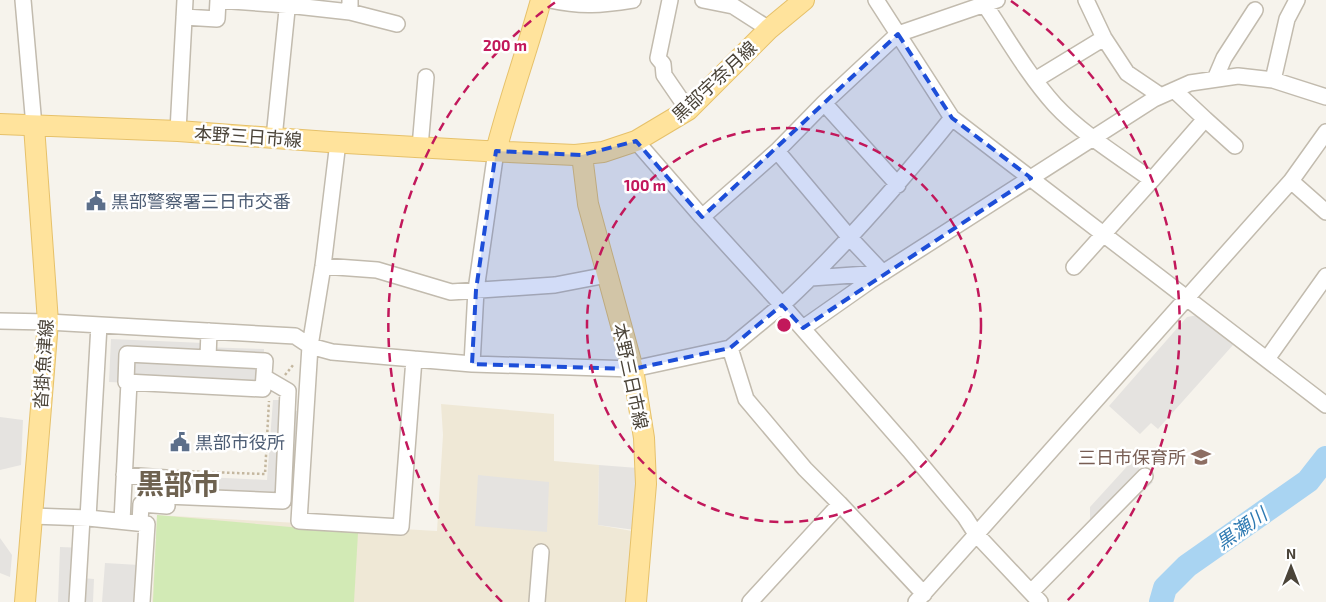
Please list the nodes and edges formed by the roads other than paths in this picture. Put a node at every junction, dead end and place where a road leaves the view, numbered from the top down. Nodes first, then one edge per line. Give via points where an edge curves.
1 (23, 0) edge
2 (185, 0) edge
3 (541, 0) edge
4 (550, 0) edge
5 (633, 0) edge
6 (670, 0) edge
7 (703, 0) edge
8 (804, 0) edge
9 (876, 0) edge
10 (1086, 0) edge
11 (1297, 0) edge
12 (991, 2) edge
13 (287, 3) edge
14 (350, 6) edge
15 (1255, 10) dead end
16 (184, 17) junction
17 (397, 24) dead end
18 (769, 29) junction
19 (898, 34) junction
20 (1104, 38) junction
21 (426, 77) dead end
22 (1215, 79) junction
23 (1035, 80) junction
24 (1273, 80) junction
25 (1324, 91) edge
26 (1168, 93) junction
27 (824, 103) junction
28 (688, 110) junction
29 (952, 118) junction
30 (1205, 120) junction
31 (0, 124) edge
32 (34, 126) junction
33 (178, 131) junction
34 (1326, 132) edge
35 (274, 138) junction
36 (1094, 138) junction
37 (636, 141) junction
38 (338, 142) junction
39 (1235, 146) dead end
40 (420, 147) junction
41 (496, 151) junction
42 (777, 151) junction
43 (582, 155) junction
44 (1031, 178) junction
45 (1152, 180) junction
46 (1291, 182) junction
47 (898, 184) junction
48 (1326, 212) edge
49 (702, 217) junction
50 (1103, 234) junction
51 (850, 238) junction
52 (323, 266) junction
53 (1074, 267) dead end
54 (883, 273) junction
55 (607, 275) junction
56 (1326, 276) edge
57 (811, 278) junction
58 (476, 290) junction
59 (1188, 298) junction
60 (782, 305) junction
61 (0, 321) edge
62 (48, 322) junction
63 (99, 325) junction
64 (803, 328) junction
65 (208, 330) junction
66 (310, 346) junction
67 (730, 348) junction
68 (208, 358) junction
69 (414, 359) junction
70 (1267, 359) junction
71 (472, 364) junction
72 (633, 369) junction
73 (270, 380) junction
74 (129, 382) junction
75 (1326, 404) edge
76 (124, 475) junction
77 (1145, 476) dead end
78 (166, 496) junction
79 (840, 504) junction
80 (32, 516) junction
81 (85, 518) junction
82 (122, 521) junction
83 (140, 523) junction
84 (976, 534) junction
85 (541, 552) dead end
86 (1036, 597) edge
87 (920, 598) edge
88 (25, 602) edge
89 (77, 602) edge
90 (142, 602) edge
91 (537, 602) edge
92 (636, 602) edge
93 (750, 602) edge

1 - 32 street
2 - 16 street
3 - 41 main road
4 - 5 street via 595,6
6 - 28 street via 658,58 663,64 664,75
7 - 18 street via 733,6
8 - 18 main road, 黒部宇奈月線
9 - 19 street
10 - 20 street
11 - 24 street via 1287,19
12 - 19 street
12 - 23 street
13 - 14 street
13 - 16 street via 218,0 217,19
13 - 35 street
14 - 17 street
15 - 22 street via 1224,58
16 - 33 street
18 - 28 main road, 黒部宇奈月線
19 - 27 street
19 - 29 street
20 - 23 street
20 - 26 street via 1128,74
21 - 40 street
22 - 24 street via 1238,76
22 - 26 street via 1190,83
23 - 36 street via 1057,107
24 - 25 street
26 - 30 street
26 - 36 street
27 - 42 street
27 - 47 street
28 - 37 main road, 黒部宇奈月線
29 - 44 street
29 - 47 street
30 - 39 street
30 - 45 street
31 - 32 main road, 本野三日市線
32 - 33 main road, 本野三日市線
32 - 62 main road, 沓掛魚津線
33 - 35 main road, 本野三日市線
34 - 46 street
35 - 38 main road, 本野三日市線
36 - 44 street
36 - 45 street
37 - 43 main road, 黒部宇奈月線
37 - 49 street
38 - 40 main road, 本野三日市線
38 - 52 street
40 - 41 main road, 本野三日市線
41 - 43 main road, 黒部宇奈月線
41 - 58 street
42 - 49 street
42 - 51 street
43 - 55 main road, 本野三日市線 via 588,204
44 - 50 street
44 - 54 street
45 - 50 street
46 - 48 street
46 - 59 street
47 - 51 street
49 - 60 street
50 - 53 street
50 - 59 street
51 - 54 street
51 - 57 street
52 - 58 street via 377,270 452,292
52 - 66 street
54 - 57 street
54 - 64 street
55 - 58 street via 555,285
55 - 72 main road, 本野三日市線
56 - 70 street
57 - 60 street
58 - 71 street
59 - 70 street
59 - 84 street
60 - 64 street
60 - 67 street
61 - 62 street
62 - 63 street
62 - 80 main road, 沓掛魚津線
63 - 65 street
63 - 81 street
64 - 84 street via 959,509
65 - 66 street via 295,336
65 - 68 street
66 - 69 street via 332,352
66 - 69 street via 299,520 401,527
67 - 72 street
67 - 79 street via 746,399 805,469
68 - 73 street via 265,361
68 - 74 street via 127,354 126,382
69 - 71 street
70 - 75 street
71 - 72 street
72 - 92 main road, 本野三日市線 via 644,438 646,484
73 - 74 street via 263,389
73 - 78 street via 288,391 283,501
74 - 76 street
76 - 78 street via 166,478
76 - 82 street
77 - 86 street
78 - 83 street via 167,506 141,504
79 - 87 street
79 - 93 street
80 - 81 street
80 - 88 main road, 沓掛魚津線
81 - 82 street
81 - 89 street
82 - 83 street
83 - 90 street via 147,524
84 - 86 street
84 - 87 street
85 - 91 street

